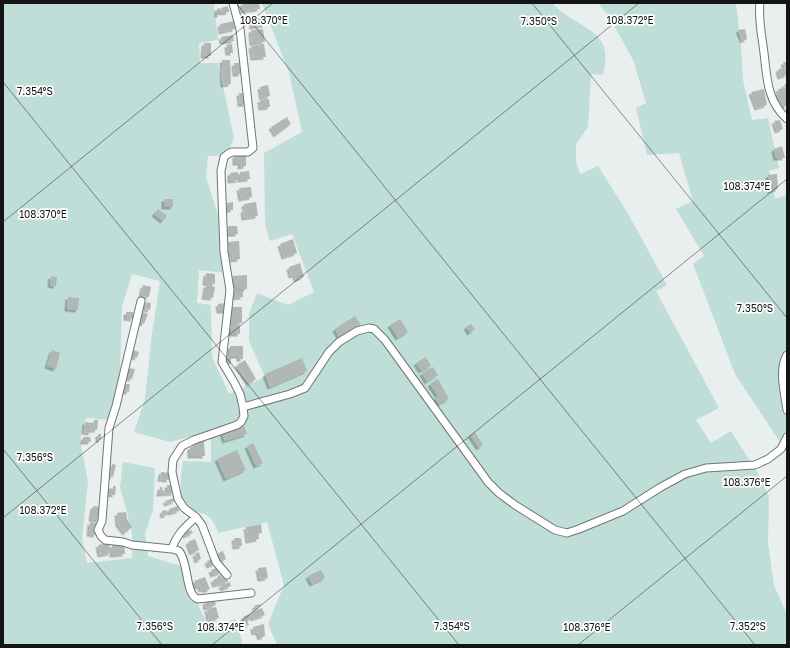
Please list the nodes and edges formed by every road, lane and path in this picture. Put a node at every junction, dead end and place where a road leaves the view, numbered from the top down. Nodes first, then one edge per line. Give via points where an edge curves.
1 (232, 3) edge
2 (760, 3) edge
3 (787, 119) edge
4 (141, 301) dead end
5 (787, 355) edge
6 (243, 407) junction
7 (787, 410) edge
8 (787, 437) edge
9 (196, 517) junction
10 (172, 549) junction
11 (227, 575) dead end
12 (251, 593) dead end

1 - 6 street via 240,29 252,148 248,152 228,154 224,157 221,171 224,252 230,290 222,362 240,394
2 - 3 street via 760,28 767,84 779,112
4 - 10 street via 109,428 102,521 98,530 105,540
5 - 7 street via 782,370
6 - 8 street via 305,388 336,344 357,331 374,329 385,340 488,482 499,493 555,530 567,533 623,511 685,474 706,468 755,465 780,449
6 - 9 street via 244,416 241,422 182,446 173,460 172,472 178,499 184,508
9 - 10 street via 181,530
9 - 11 street via 202,525 216,562
10 - 12 street via 179,552 184,560 190,591 194,598

